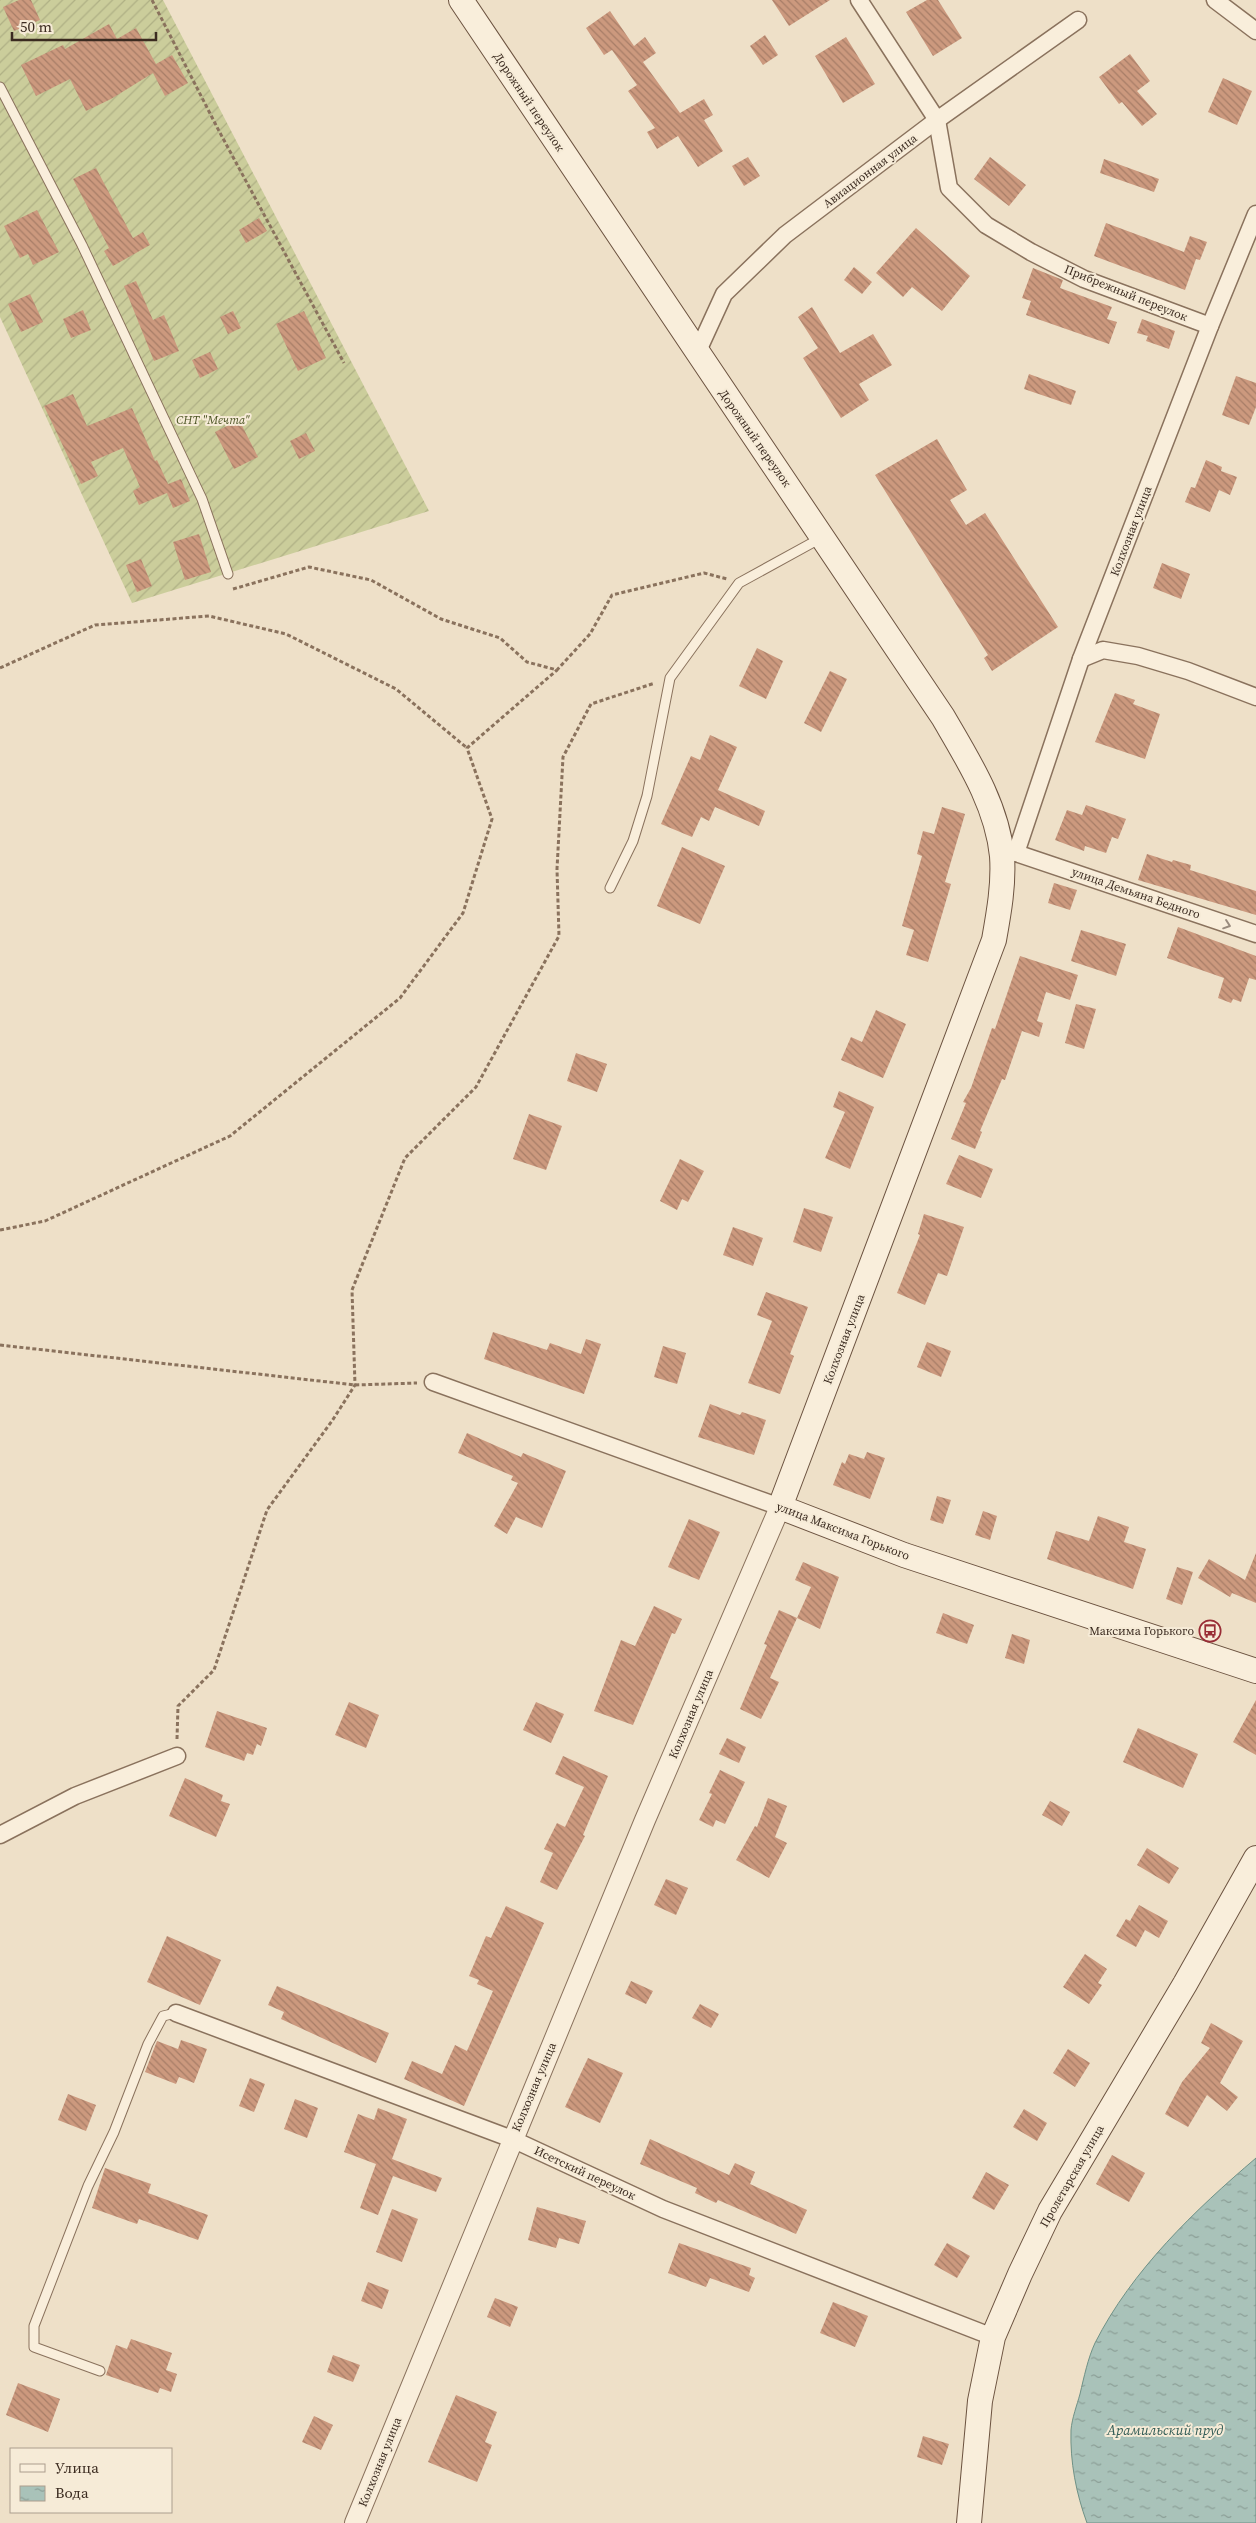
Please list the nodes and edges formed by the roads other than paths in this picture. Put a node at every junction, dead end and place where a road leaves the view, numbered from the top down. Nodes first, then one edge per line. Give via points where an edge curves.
1 (461, 0) edge
2 (859, 0) edge
3 (1215, 0) edge
4 (1078, 20) dead end
5 (1256, 31) edge
6 (0, 87) edge
7 (937, 120) junction
8 (1256, 214) edge
9 (1210, 326) junction
10 (697, 353) junction
11 (824, 537) junction
12 (228, 574) road end
13 (1081, 659) junction
14 (1256, 697) edge
15 (1009, 855) junction
16 (610, 888) dead end
17 (1001, 895) joint
18 (1256, 934) edge
19 (433, 1382) road end
20 (780, 1507) junction
21 (1256, 1671) edge
22 (177, 1756) road end
23 (0, 1835) edge
24 (1256, 1858) edge
25 (176, 2013) joint
26 (512, 2139) junction
27 (993, 2337) junction
28 (100, 2371) dead end
29 (355, 2523) edge
30 (969, 2523) edge

1 - 10 main road, Дорожный переулок
2 - 7 street, Прибрежный переулок
3 - 5 street
4 - 7 street, Авиационная улица
6 - 12 lane via 82,244 202,499
7 - 9 street, Прибрежный переулок via 949,188 986,224 1030,252 1084,278
7 - 10 street, Авиационная улица via 785,235 724,294
8 - 9 street, Колхозная улица
9 - 13 street, Колхозная улица
10 - 11 main road, Дорожный переулок
11 - 15 main road, Дорожный переулок via 943,716 980,782
11 - 16 lane via 739,583 670,678 647,796 633,841
13 - 14 street via 1103,650 1138,656
13 - 15 street, Колхозная улица
15 - 17 main road, Дорожный переулок
15 -> 18 street, улица Демьяна Бедного
17 - 20 main road, Колхозная улица via 994,940 977,988
19 - 20 street, улица Максима Горького
20 - 21 main road, улица Максима Горького via 904,1555
20 - 26 street, Колхозная улица
22 - 23 street via 75,1796
24 - 27 main road, Пролетарская улица via 1050,2211
25 - 26 street, Исетский переулок
25 - 28 lane via 163,2016 148,2044 34,2326 34,2347
26 - 27 street, Исетский переулок via 663,2209
26 - 29 street, Колхозная улица
27 - 30 main road, Пролетарская улица via 980,2401

